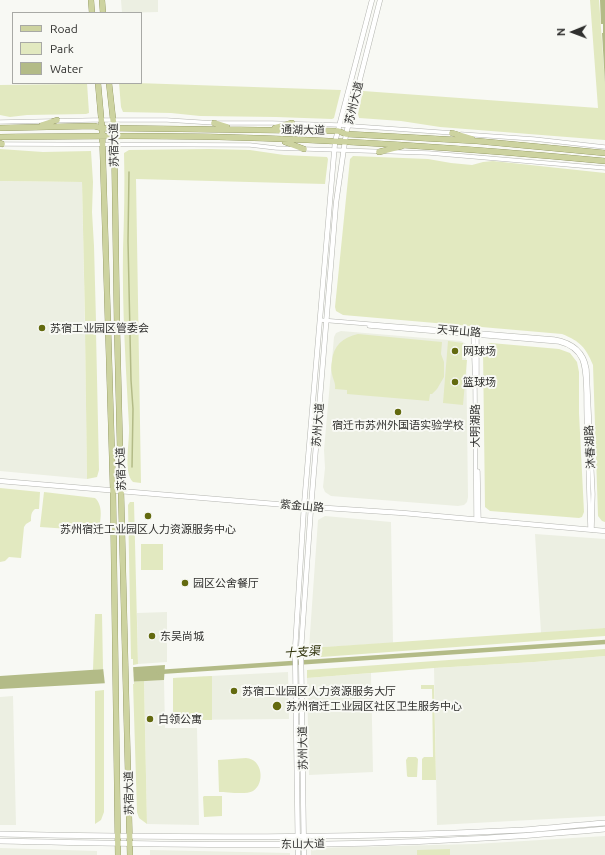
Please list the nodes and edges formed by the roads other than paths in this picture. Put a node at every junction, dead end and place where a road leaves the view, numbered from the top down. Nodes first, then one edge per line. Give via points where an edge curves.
1 (91, 0) edge
2 (102, 0) edge
3 (372, 0) edge
4 (380, 0) edge
5 (92, 12) edge
6 (103, 12) edge
7 (98, 84) edge
8 (109, 84) edge
9 (57, 120) junction
10 (101, 120) junction
11 (113, 121) junction
12 (0, 122) edge
13 (214, 123) junction
14 (292, 123) junction
15 (339, 125) junction
16 (348, 125) junction
17 (36, 127) junction
18 (0, 128) edge
19 (102, 128) junction
20 (114, 128) junction
21 (233, 129) junction
22 (268, 130) junction
23 (338, 131) junction
24 (452, 133) junction
25 (346, 134) junction
26 (102, 136) junction
27 (114, 136) junction
28 (0, 137) edge
29 (279, 139) junction
30 (335, 142) junction
31 (344, 142) junction
32 (484, 142) junction
33 (1, 144) edge
34 (102, 144) junction
35 (114, 144) junction
36 (408, 145) junction
37 (605, 147) edge
38 (304, 149) junction
39 (335, 149) junction
40 (344, 150) junction
41 (379, 152) junction
42 (605, 153) edge
43 (605, 161) edge
44 (605, 168) edge
45 (320, 321) junction
46 (327, 321) junction
47 (475, 334) junction
48 (585, 364) joint
49 (0, 481) edge
50 (113, 490) junction
51 (122, 491) junction
52 (304, 506) junction
53 (311, 507) junction
54 (477, 520) junction
55 (591, 530) junction
56 (605, 531) edge
57 (605, 823) edge
58 (605, 829) edge
59 (0, 834) edge
60 (298, 836) junction
61 (304, 836) junction
62 (117, 837) junction
63 (130, 837) junction
64 (0, 841) edge
65 (118, 844) junction
66 (130, 844) junction
67 (298, 844) junction
68 (304, 844) junction
69 (118, 855) edge
70 (130, 855) edge
71 (298, 855) edge
72 (304, 855) edge

1 - 5 main road
2 - 6 main road
3 - 15 street, 苏州大道
4 - 16 street, 苏州大道
7 - 10 main road, 苏宿大道
8 - 11 main road, 苏宿大道
9 - 10 street
9 - 12 street
9 - 17 main road
10 - 11 street
10 - 19 main road, 苏宿大道
11 - 13 street via 167,120
11 - 20 main road, 苏宿大道
13 - 14 street
13 - 21 main road
14 - 15 street
14 - 22 main road
15 - 16 street
15 - 23 street, 苏州大道
16 - 24 street
16 - 25 street, 苏州大道
17 - 18 main road, 通湖大道
17 - 19 main road, 通湖大道
19 - 20 main road, 通湖大道
19 - 26 main road, 苏宿大道
20 - 21 main road, 通湖大道
20 - 27 main road, 苏宿大道
21 - 22 main road, 通湖大道
22 - 23 main road, 通湖大道
23 - 25 main road, 通湖大道
23 - 30 street, 苏州大道
24 - 32 main road
24 - 37 street
25 - 31 street, 苏州大道
25 - 32 main road, 通湖大道
26 - 27 main road, 通湖大道
26 - 28 main road, 通湖大道
26 - 34 main road, 苏宿大道
27 - 29 main road, 通湖大道
27 - 35 main road, 苏宿大道
29 - 30 main road, 通湖大道
29 - 38 main road
30 - 31 main road, 通湖大道
30 - 39 street, 苏州大道
31 - 36 main road, 通湖大道
31 - 40 street, 苏州大道
32 - 42 main road, 通湖大道
33 - 34 street
34 - 35 street
34 - 50 main road, 苏宿大道
35 - 38 street via 250,145
35 - 51 main road, 苏宿大道
36 - 41 main road
36 - 43 main road, 通湖大道
38 - 39 street
39 - 40 street
39 - 45 street, 苏州大道
40 - 41 street
40 - 46 street, 苏州大道 via 336,203
41 - 44 street via 443,154
45 - 46 street, 天平山路
45 - 52 street, 苏州大道
46 - 47 street, 天平山路
46 - 53 street, 苏州大道
47 - 48 street, 天平山路 via 564,344 578,352
47 - 54 street, 大明湖路
48 - 55 street, 沐春湖路
49 - 50 street, 紫金山路
50 - 51 street, 紫金山路
50 - 62 main road, 苏宿大道
51 - 52 street, 紫金山路
51 - 63 main road, 苏宿大道
52 - 53 street, 紫金山路
52 - 60 street, 苏州大道 via 296,650
53 - 54 street, 紫金山路
53 - 61 street, 苏州大道 via 301,649
54 - 55 street, 紫金山路
55 - 56 street, 紫金山路
57 - 61 main road, 东山大道 via 524,830
58 - 68 main road, 东山大道 via 468,840
59 - 62 main road, 东山大道
60 - 61 main road, 东山大道
60 - 63 main road, 东山大道
60 - 67 street, 苏州大道
61 - 68 street, 苏州大道
62 - 63 main road, 东山大道
62 - 65 main road, 苏宿大道
63 - 66 main road, 苏宿大道
64 - 65 main road, 东山大道
65 - 66 main road, 东山大道
65 - 69 main road, 苏宿大道
66 - 67 main road, 东山大道
66 - 70 main road, 苏宿大道
67 - 68 main road, 东山大道
67 - 71 street, 苏州大道
68 - 72 street, 苏州大道

